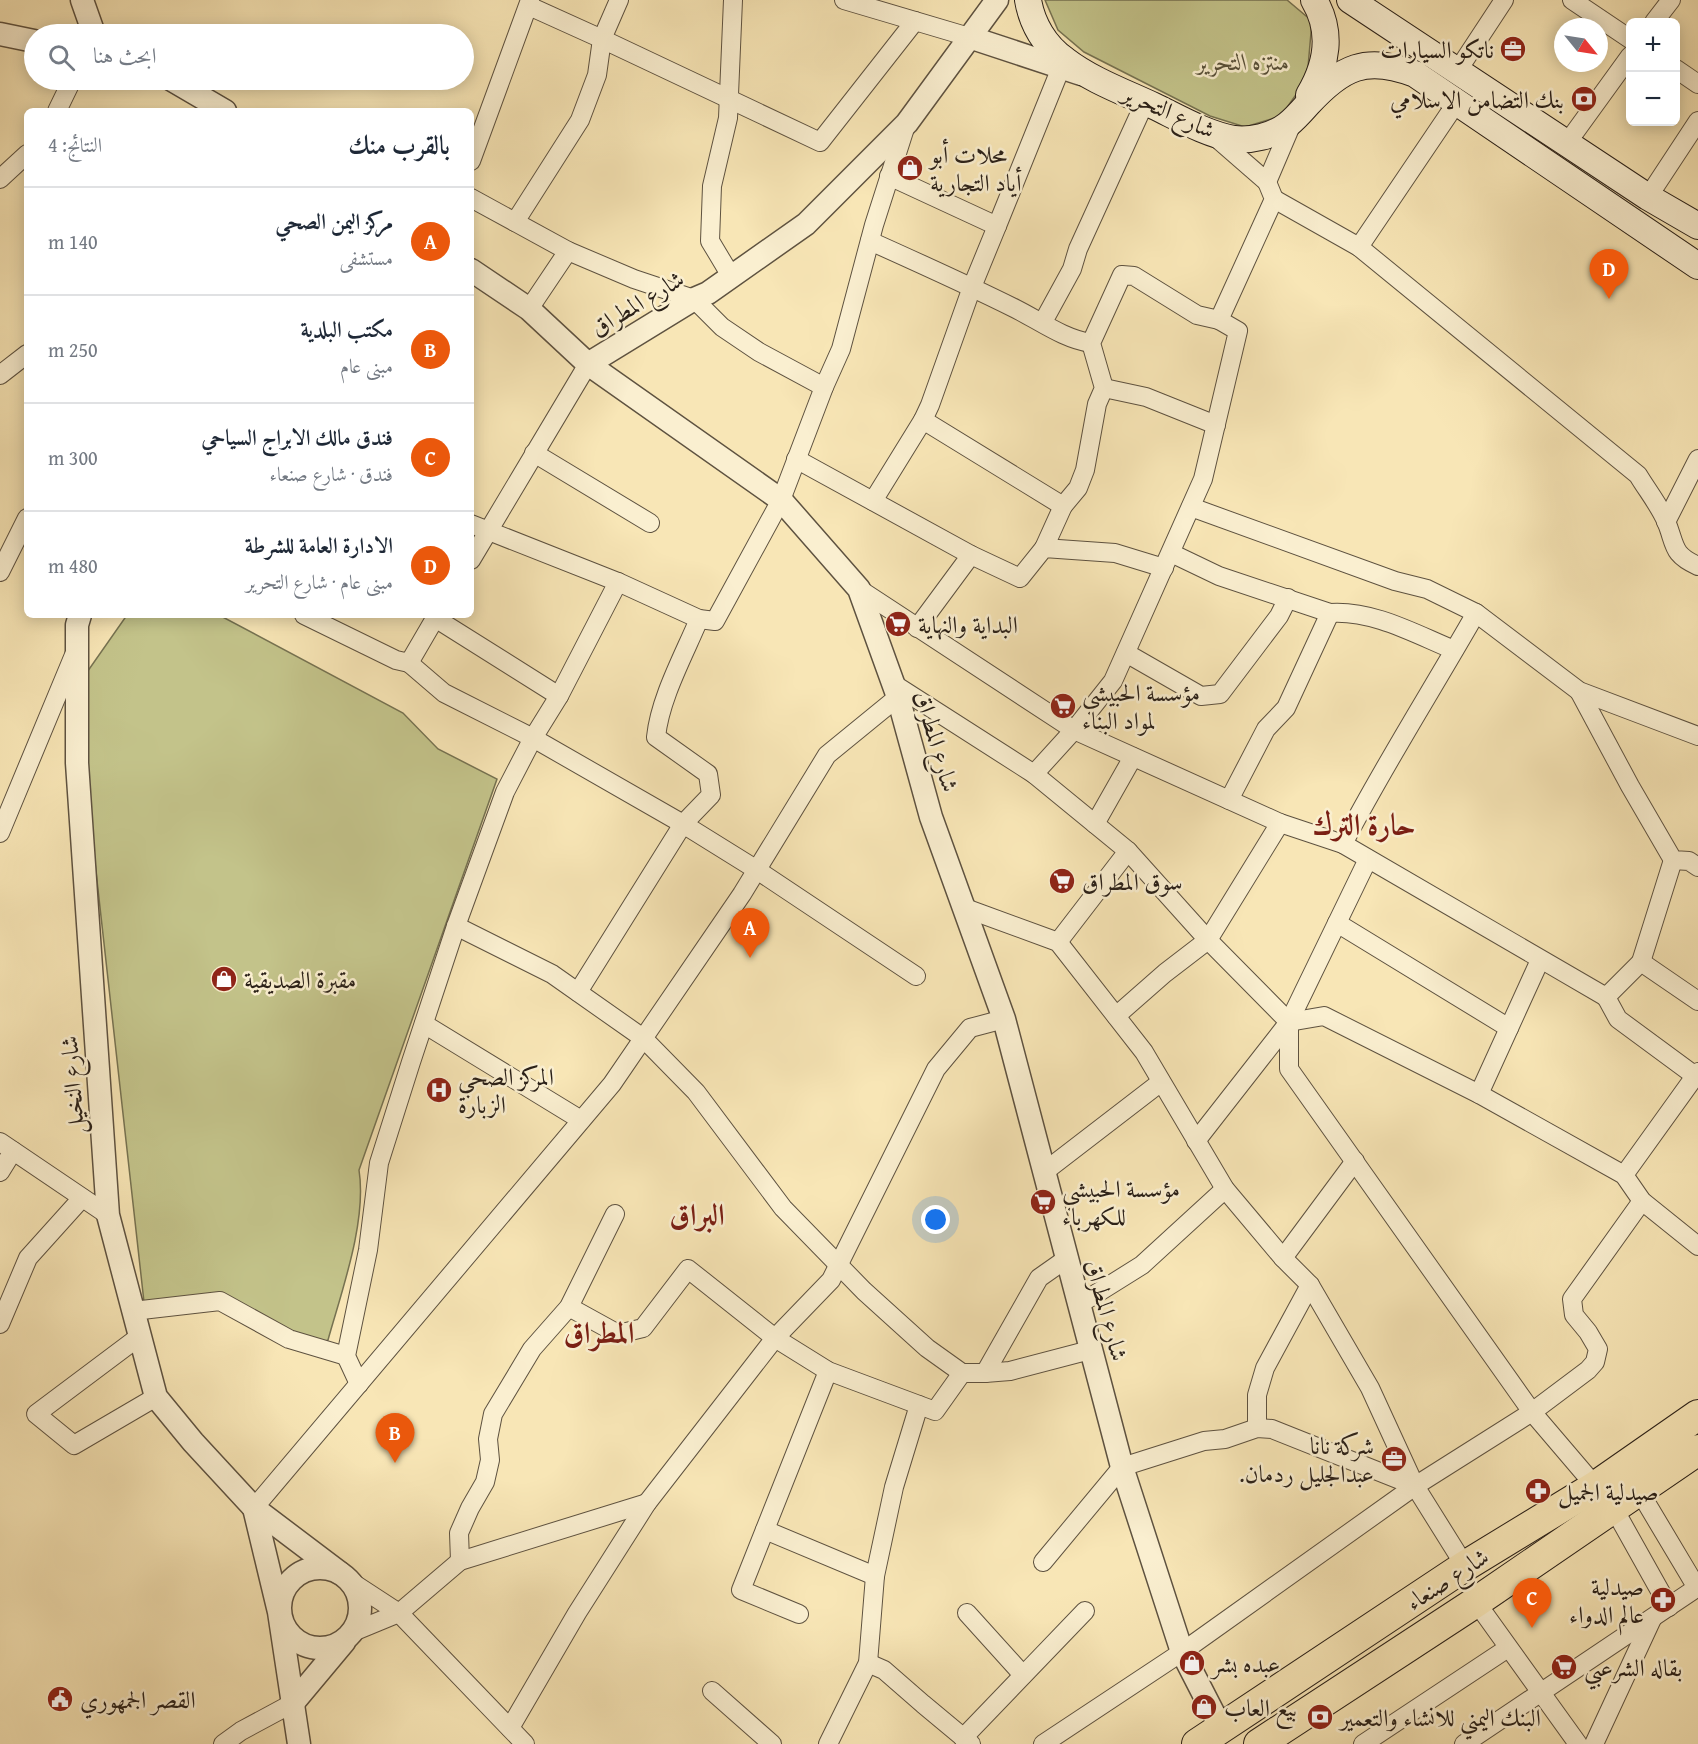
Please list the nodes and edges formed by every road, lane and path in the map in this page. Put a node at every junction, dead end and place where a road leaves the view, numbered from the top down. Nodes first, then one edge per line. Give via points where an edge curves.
1 (82, 0) edge
2 (619, 0) edge
3 (732, 0) edge
4 (844, 0) edge
5 (997, 0) edge
6 (1028, 0) edge
7 (1314, 0) edge
8 (1350, 0) edge
9 (1504, 0) edge
10 (1572, 0) edge
11 (1671, 0) edge
12 (530, 3) edge
13 (1657, 18) edge
14 (915, 21) junction
15 (90, 24) edge
16 (0, 34) edge
17 (1626, 36) edge
18 (969, 37) junction
19 (24, 39) edge
20 (602, 39) junction
21 (1626, 62) edge
22 (1063, 64) junction
23 (1458, 70) junction
24 (1680, 72) edge
25 (1698, 84) edge
26 (67, 90) edge
27 (188, 90) edge
28 (729, 100) junction
29 (1145, 102) junction
30 (1457, 102) junction
31 (58, 108) edge
32 (218, 108) edge
33 (1294, 119) junction
34 (1698, 121) edge
35 (907, 123) junction
36 (1210, 132) junction
37 (1567, 143) junction
38 (474, 153) edge
39 (24, 158) edge
40 (889, 176) junction
41 (0, 179) edge
42 (1271, 190) junction
43 (1648, 197) junction
44 (474, 200) edge
45 (515, 222) junction
46 (997, 226) junction
47 (1698, 226) edge
48 (870, 241) junction
49 (1359, 247) junction
50 (568, 251) junction
51 (1698, 266) edge
52 (474, 272) edge
53 (731, 276) junction
54 (972, 287) junction
55 (694, 299) junction
56 (529, 309) junction
57 (1219, 320) junction
58 (1043, 322) junction
59 (1090, 343) junction
60 (24, 356) edge
61 (588, 364) junction
62 (0, 375) edge
63 (824, 387) junction
64 (1104, 388) junction
65 (923, 420) junction
66 (1216, 425) junction
67 (534, 453) junction
68 (796, 459) junction
69 (1698, 459) edge
70 (781, 500) junction
71 (873, 501) junction
72 (1063, 506) junction
73 (1191, 507) junction
74 (1666, 522) junction
75 (650, 523) dead end
76 (24, 524) edge
77 (474, 526) edge
78 (488, 532) junction
79 (1044, 548) junction
80 (474, 555) edge
81 (972, 555) junction
82 (1168, 560) junction
83 (1698, 566) edge
84 (0, 570) edge
85 (618, 582) junction
86 (859, 589) junction
87 (1288, 598) junction
88 (1330, 613) junction
89 (1476, 613) junction
90 (79, 618) edge
91 (310, 618) edge
92 (435, 618) edge
93 (438, 618) edge
94 (699, 619) junction
95 (917, 628) junction
96 (77, 647) junction
97 (1455, 651) junction
98 (1126, 653) junction
99 (409, 663) junction
100 (895, 690) junction
101 (1579, 691) junction
102 (559, 696) junction
103 (1074, 730) junction
104 (1698, 736) edge
105 (533, 738) junction
106 (1133, 757) junction
107 (1034, 774) junction
108 (1229, 800) junction
109 (1280, 823) junction
110 (683, 824) junction
111 (1095, 824) junction
112 (0, 833) edge
113 (1343, 844) junction
114 (1128, 851) junction
115 (1368, 859) junction
116 (1690, 859) edge
117 (757, 870) junction
118 (964, 908) junction
119 (1337, 923) junction
120 (456, 926) junction
121 (1208, 940) junction
122 (1058, 942) junction
123 (1540, 960) junction
124 (1641, 962) junction
125 (916, 976) dead end
126 (578, 992) junction
127 (1606, 997) junction
128 (1698, 1001) edge
129 (1116, 1016) junction
130 (1004, 1019) junction
131 (1289, 1022) junction
132 (424, 1024) junction
133 (1509, 1028) junction
134 (643, 1038) junction
135 (1697, 1075) edge
136 (1161, 1082) junction
137 (1479, 1094) junction
138 (581, 1120) junction
139 (1196, 1141) junction
140 (7, 1147) edge
141 (1355, 1161) junction
142 (0, 1172) edge
143 (1044, 1172) junction
144 (1624, 1175) junction
145 (1225, 1189) junction
146 (82, 1198) junction
147 (1642, 1201) junction
148 (615, 1214) dead end
149 (108, 1215) junction
150 (1698, 1246) edge
151 (1283, 1258) junction
152 (1066, 1259) junction
153 (839, 1264) junction
154 (1310, 1285) junction
155 (1078, 1305) junction
156 (569, 1307) junction
157 (133, 1311) junction
158 (0, 1324) edge
159 (140, 1336) junction
160 (775, 1338) junction
161 (1090, 1350) junction
162 (346, 1356) junction
163 (828, 1371) junction
164 (962, 1373) junction
165 (985, 1373) junction
166 (359, 1384) junction
167 (156, 1397) junction
168 (919, 1405) junction
169 (1532, 1412) junction
170 (1698, 1415) edge
171 (1257, 1428) junction
172 (1698, 1450) edge
173 (1625, 1466) junction
174 (1122, 1467) junction
175 (1415, 1486) junction
176 (1639, 1492) junction
177 (1605, 1497) junction
178 (647, 1503) junction
179 (255, 1508) junction
180 (765, 1530) junction
181 (460, 1561) junction
182 (1043, 1562) dead end
183 (1465, 1566) junction
184 (875, 1576) junction
185 (345, 1577) junction
186 (1697, 1588) edge
187 (1476, 1602) junction
188 (1670, 1607) junction
189 (1085, 1611) dead end
190 (279, 1612) junction
191 (399, 1613) junction
192 (967, 1613) dead end
193 (799, 1614) dead end
194 (1653, 1618) junction
195 (350, 1636) junction
196 (1508, 1647) junction
197 (1182, 1652) junction
198 (868, 1663) junction
199 (1023, 1675) junction
200 (712, 1691) dead end
201 (1541, 1692) junction
202 (293, 1703) junction
203 (510, 1728) junction
204 (1209, 1736) edge
205 (967, 1741) edge
206 (224, 1744) edge
207 (299, 1744) edge
208 (525, 1744) edge
209 (771, 1744) edge
210 (828, 1744) edge
211 (1043, 1744) edge
212 (1259, 1744) edge
213 (1363, 1744) edge
214 (1464, 1744) edge
215 (1578, 1744) edge
216 (1594, 1744) edge

1 - 15 street
2 - 20 street
3 - 28 street
4 - 14 street
5 - 18 street, شارع المطراق
6 - 22 main road, شارع التحرير via 1030,16
7 - 33 main road via 1323,20 1325,59 1318,80
8 - 23 main road
9 - 23 street
10 - 17 street
11 - 13 street
12 - 20 street
12 - 38 street
14 - 18 street
14 - 28 street via 820,142
16 - 19 street
18 - 22 street
18 - 35 street, شارع المطراق
20 - 28 street
20 - 45 street via 597,75 580,120
21 - 37 street
22 - 29 main road, شارع التحرير
22 - 46 street
23 - 37 main road
24 - 25 street
26 - 31 street
27 - 32 street
28 - 53 street via 712,186 710,241
29 - 36 main road, شارع التحرير
29 - 58 street via 1072,269
30 - 33 main road, شارع التحرير via 1415,74 1395,66 1374,64 1340,74
30 - 49 street
30 - 51 main road, شارع التحرير
33 - 36 main road, شارع التحرير via 1278,133 1258,138 1235,139
33 - 42 street
34 - 43 street
35 - 40 street
35 - 53 street, شارع المطراق via 806,224
36 - 42 street
37 - 43 main road
39 - 41 street
40 - 46 street
40 - 48 street
42 - 49 street
42 - 57 street
43 - 47 main road
44 - 45 street
45 - 50 street
46 - 54 street
48 - 54 street
48 - 63 street via 841,349
49 - 74 street via 1638,475
50 - 55 street
50 - 56 street
52 - 56 street
53 - 55 street, شارع المطراق
54 - 58 street
54 - 65 street
55 - 61 street, شارع المطراق
55 - 63 street via 722,327
56 - 61 street
57 - 59 street via 1197,315 1134,276 1122,274
57 - 66 street via 1238,331
58 - 59 street via 1075,340
59 - 64 street
60 - 62 street
61 - 67 street
61 - 70 street, شارع المطراق
63 - 68 street
64 - 66 street via 1146,397
64 - 72 street via 1097,404 1085,470 1078,488
65 - 71 street
65 - 72 street
66 - 73 street via 1203,479
67 - 75 street
67 - 78 street
68 - 70 street
68 - 71 street
69 - 74 street
70 - 86 street, شارع المطراق
70 - 94 street via 715,621
71 - 81 street
72 - 79 street
73 - 82 street
73 - 89 street via 1395,581 1428,589
74 - 83 street via 1677,551
76 - 84 street
77 - 78 street
78 - 80 street
78 - 85 street
79 - 81 street via 1020,578
79 - 82 street
81 - 95 street
82 - 87 street
82 - 98 street
85 - 94 street
85 - 102 street
86 - 95 street
86 - 100 street, شارع المطراق
87 - 88 street
87 - 98 street via 1279,616 1220,694 1201,696
88 - 97 street via 1347,612 1387,622
88 - 108 street via 1286,708 1266,729
89 - 97 street
89 - 101 street
90 - 96 street, شارع النخيل
91 - 99 street
92 - 99 street
93 - 102 street
94 - 110 street via 657,724 656,737 708,774 711,795
95 - 103 street
96 - 112 street
96 - 149 street, شارع النخيل via 77,763
97 - 113 street via 1366,798
98 - 103 street via 1113,681
99 - 105 street via 444,693
100 - 107 street
100 - 117 street via 827,755
100 - 118 street, شارع المطراق via 931,817
101 - 104 street
101 - 116 street via 1630,786
102 - 105 street
103 - 106 street
103 - 107 street
105 - 110 street
105 - 120 street via 505,792
106 - 108 street
106 - 111 street
107 - 111 street
108 - 109 street
109 - 113 street
109 - 121 street
110 - 117 street
110 - 126 street
111 - 114 street
113 - 115 street
114 - 121 street
114 - 122 street
115 - 119 street
115 - 123 street
116 - 124 street
117 - 125 street
117 - 134 street
118 - 122 street
118 - 130 street, شارع المطراق
119 - 131 street
119 - 133 street
120 - 126 street via 552,974
120 - 132 street
121 - 129 street
121 - 131 street
122 - 129 street
123 - 127 street
123 - 133 street
124 - 127 street
124 - 128 street
126 - 134 street
127 - 135 street via 1618,1019
129 - 136 street
130 - 143 street, شارع المطراق
130 - 153 street via 970,1028 936,1069
131 - 137 street via 1324,1016
131 - 139 street
131 - 141 street via 1289,1069
132 - 138 street
132 - 162 street via 379,1163 368,1250
133 - 137 street
134 - 138 street via 612,1084
134 - 153 street via 696,1092 783,1208
135 - 144 street
136 - 139 street
136 - 143 street
137 - 144 street
138 - 166 street
139 - 145 street
140 - 142 street
140 - 146 street
141 - 151 street
141 - 169 street
143 - 152 street, شارع المطراق
144 - 147 street
145 - 151 street
145 - 155 street via 1142,1265
146 - 149 street
146 - 158 street via 27,1258
147 - 150 street
147 - 169 street via 1572,1299 1574,1315 1598,1349 1595,1362
148 - 156 street
149 - 157 street, شارع النخيل
151 - 154 street
152 - 155 street, شارع المطراق
152 - 165 street via 1039,1278
153 - 160 street via 831,1280
153 - 164 street via 927,1348
154 - 171 street via 1265,1368 1257,1395
154 - 175 street via 1370,1388
155 - 161 street, شارع المطراق
156 - 160 street via 618,1334 643,1328 688,1269
156 - 181 street via 532,1349 493,1414 488,1439 490,1460 485,1482 459,1533
157 - 159 street, شارع النخيل
157 - 162 street via 220,1301 289,1339
159 - 167 street, شارع النخيل
159 - 167 street via 36,1414 74,1445
160 - 163 street
160 - 178 street
161 - 165 street via 1010,1371
161 - 174 street, شارع المطراق
162 - 166 street
163 - 168 street
163 - 180 street
164 - 165 street
164 - 168 street via 935,1411
166 - 179 street
167 - 179 street, شارع النخيل
168 - 184 street via 894,1487
169 - 175 street
169 - 177 street
170 - 173 highway, شارع صنعاء
171 - 174 street
171 - 175 street via 1272,1429
172 - 176 highway, شارع صنعاء
173 - 176 street
173 - 177 highway, شارع صنعاء
174 - 182 street
174 - 197 street, شارع المطراق
175 - 183 street
175 - 197 street
176 - 177 highway, شارع صنعاء
176 - 186 street
177 - 183 highway, شارع صنعاء
177 - 187 highway, شارع صنعاء
177 - 188 street
178 - 181 street
178 - 203 street
179 - 185 street, شارع النخيل
179 - 190 street
180 - 184 street
180 - 193 street via 741,1590
181 - 191 street
183 - 204 highway, شارع صنعاء
184 - 198 street
185 - 190 street via 328,1568 303,1571 292,1578 282,1594
185 - 191 street
185 - 195 street via 357,1592 360,1606 359,1620
186 - 188 street
187 - 196 street
187 - 212 highway, شارع صنعاء
188 - 194 street
189 - 199 street
190 - 195 street via 283,1626 304,1646 333,1647
190 - 202 street
191 - 195 street
191 - 203 street
192 - 199 street
194 - 201 street
194 - 216 street
195 - 202 street
196 - 201 street
196 - 213 street
197 - 204 street, شارع المطراق
197 - 211 street
198 - 205 street via 885,1670
198 - 210 street
199 - 205 street
200 - 209 street
201 - 214 street
201 - 215 street
202 - 206 street
202 - 207 street
203 - 208 street

